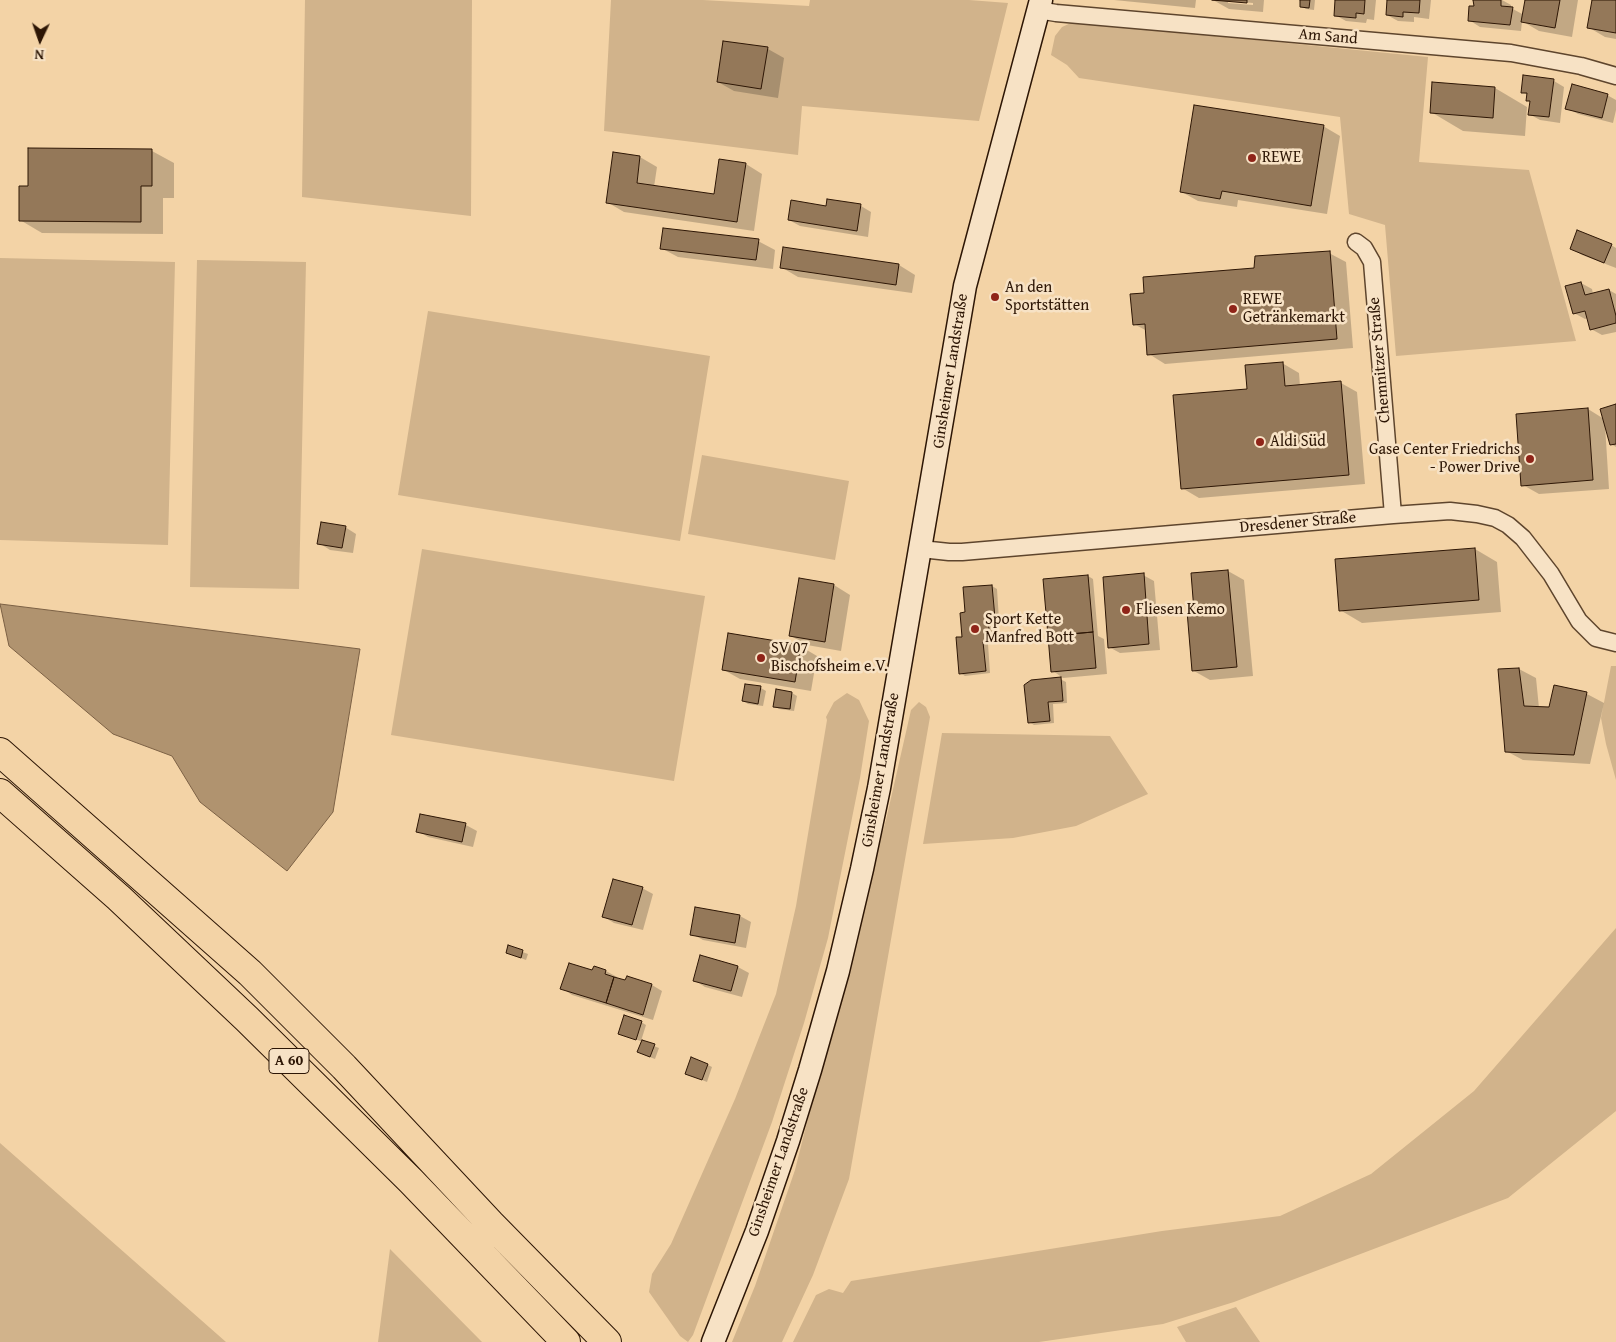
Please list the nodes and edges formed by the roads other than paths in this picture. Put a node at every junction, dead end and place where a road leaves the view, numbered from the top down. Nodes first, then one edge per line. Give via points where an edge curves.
1 (1040, 5) edge
2 (1616, 76) edge
3 (1356, 242) dead end
4 (1393, 515) junction
5 (921, 549) junction
6 (1616, 643) edge
7 (0, 752) edge
8 (0, 793) edge
9 (491, 1224) junction
10 (715, 1338) edge
11 (566, 1342) edge
12 (607, 1342) edge
13 (629, 1342) edge

1 - 2 street, Am Sand via 1056,13 1511,53
1 - 5 main road, Ginsheimer Landstraße via 965,286
3 - 4 street, Chemnitzer Straße via 1372,262
4 - 5 street, Dresdener Straße via 962,552
4 - 6 street, Dresdener Straße via 1477,514 1508,525 1523,538 1551,574 1587,630 1596,638
5 - 10 main road, Ginsheimer Landstraße via 879,788 838,971 788,1141
7 - 9 highway, A 60 via 250,973 344,1067
8 - 11 highway, A 60 via 120,898 247,1018 411,1181
9 - 12 highway, A 60
9 - 13 highway, A 60

